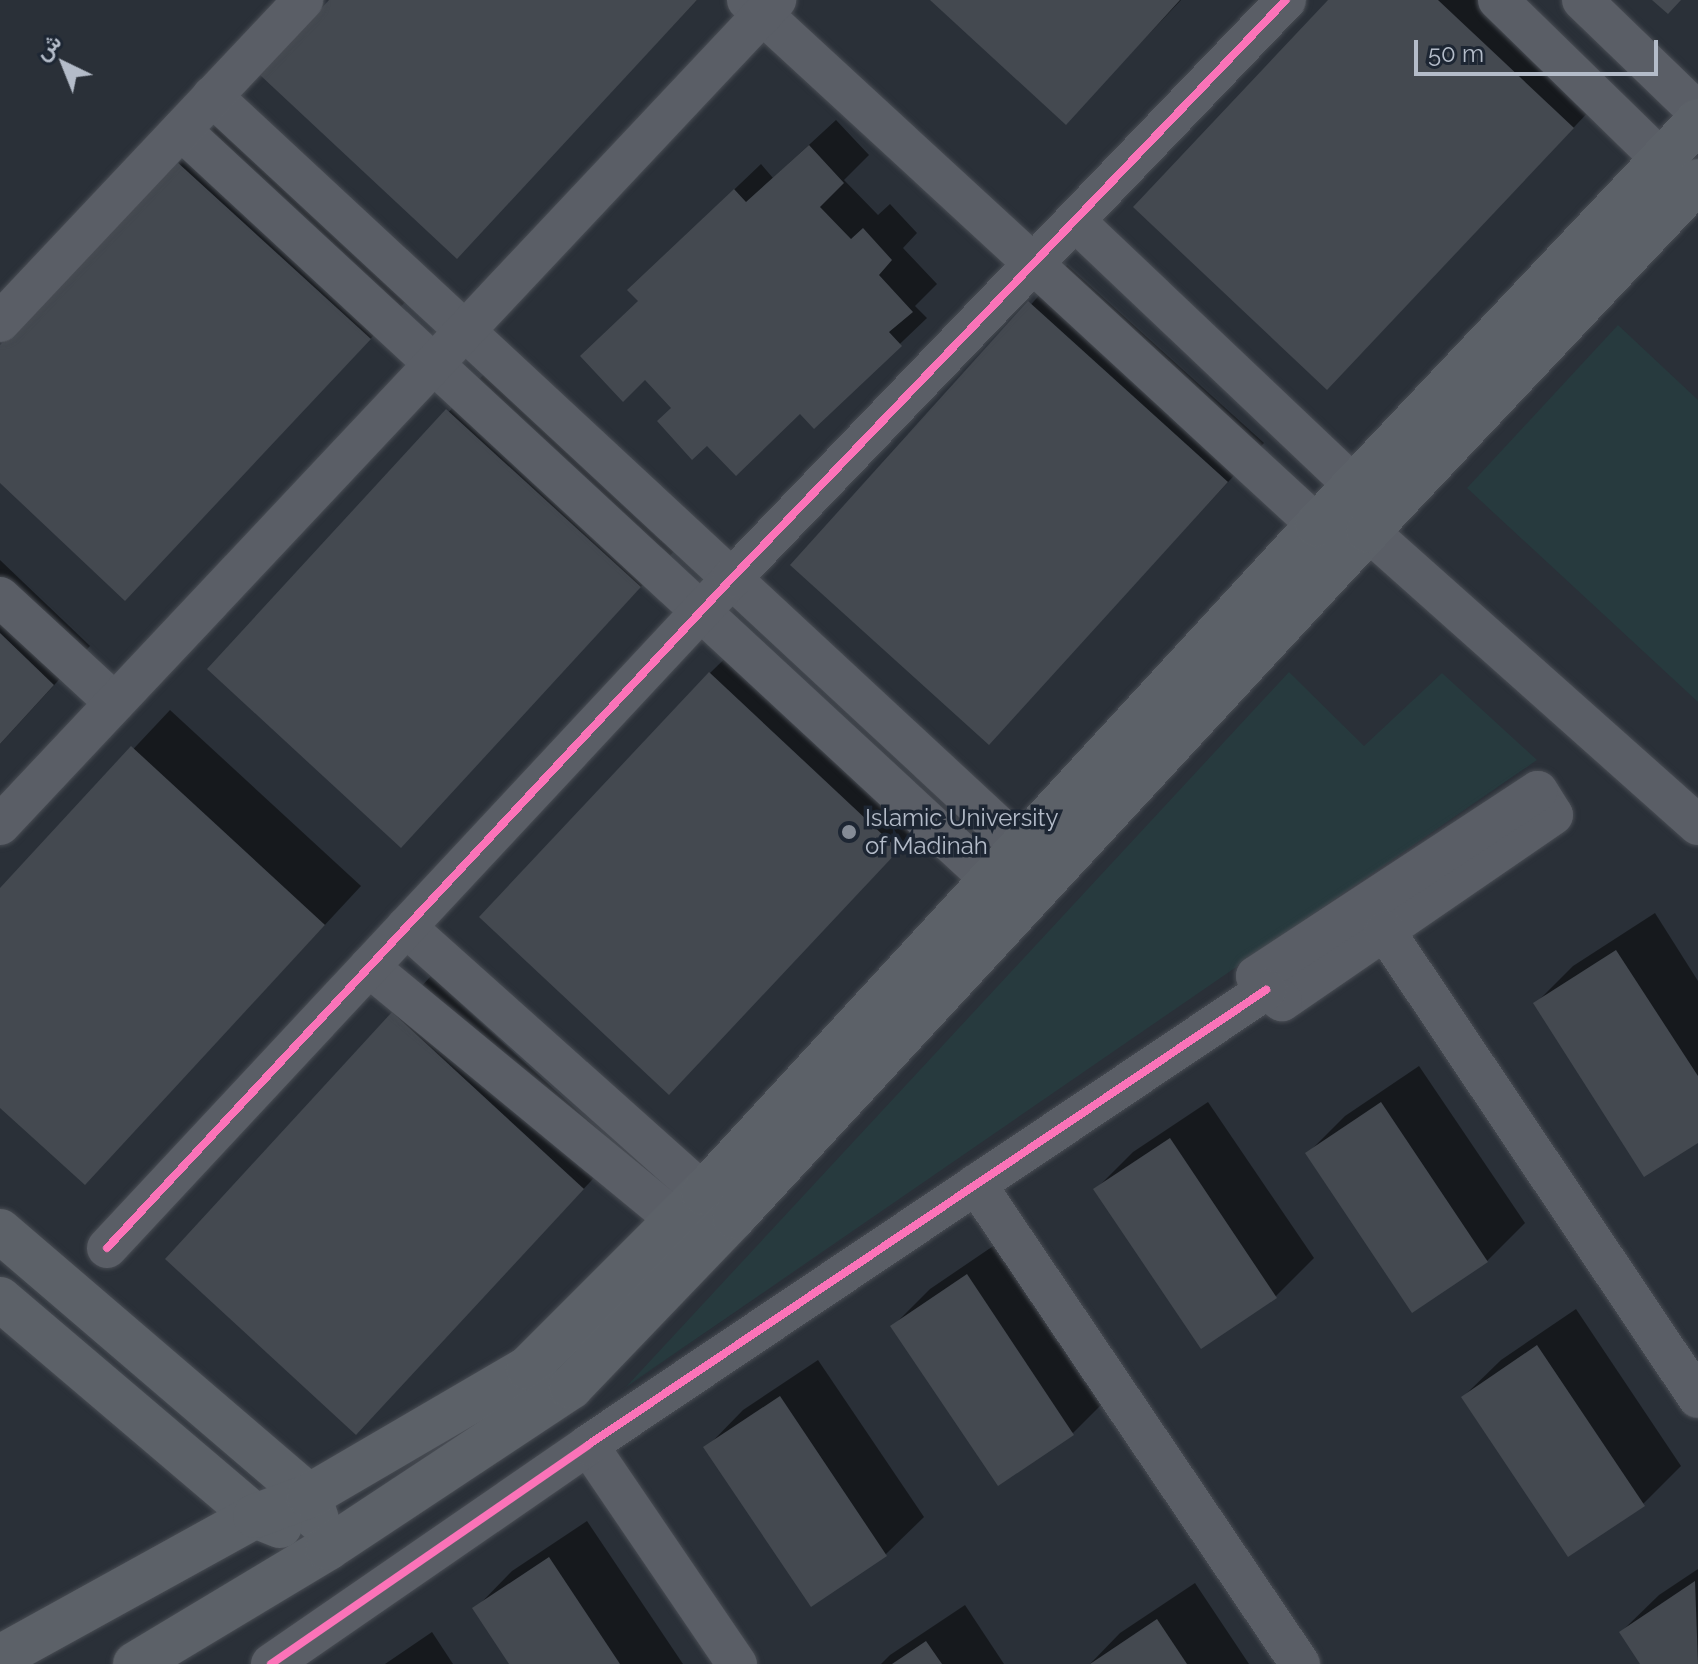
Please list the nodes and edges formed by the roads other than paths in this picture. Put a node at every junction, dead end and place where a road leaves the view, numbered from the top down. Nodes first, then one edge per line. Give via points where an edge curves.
1 (303, 0) edge
2 (1286, 0) edge
3 (1498, 0) edge
4 (1582, 0) edge
5 (762, 5) edge
6 (212, 96) junction
7 (1698, 112) edge
8 (1698, 121) edge
9 (181, 130) junction
10 (1661, 159) junction
11 (1698, 181) edge
12 (1075, 221) junction
13 (1032, 266) junction
14 (0, 322) edge
15 (467, 331) junction
16 (437, 364) junction
17 (1356, 488) junction
18 (1317, 525) junction
19 (1368, 531) junction
20 (733, 577) junction
21 (0, 597) edge
22 (700, 613) junction
23 (115, 703) junction
24 (0, 825) edge
25 (1698, 825) edge
26 (1023, 849) junction
27 (991, 880) junction
28 (406, 927) junction
29 (1385, 931) junction
30 (369, 967) junction
31 (1266, 990) junction
32 (976, 1184) junction
33 (690, 1206) junction
34 (0, 1231) edge
35 (107, 1248) dead end
36 (0, 1299) edge
37 (1698, 1398) edge
38 (588, 1445) junction
39 (309, 1496) junction
40 (255, 1516) junction
41 (328, 1548) junction
42 (0, 1657) edge
43 (135, 1664) edge
44 (271, 1664) edge
45 (737, 1664) edge
46 (1300, 1664) edge

1 - 6 street
2 - 12 street
3 - 10 street
4 - 7 street
5 - 13 street
5 - 15 street
6 - 9 street
6 - 15 street
8 - 10 main road
9 - 14 street
9 - 16 street
10 - 17 main road
11 - 19 main road
12 - 13 street
12 - 17 street
13 - 18 street
13 - 20 street
15 - 16 street
15 - 20 street
16 - 22 street
16 - 23 street
17 - 18 main road
18 - 26 main road
19 - 25 street
19 - 41 main road via 571,1387
20 - 22 street
20 - 26 street
21 - 23 street
22 - 27 street
22 - 28 street
23 - 24 street
26 - 27 main road
27 - 33 main road
28 - 30 street
28 - 33 street
29 - 31 street via 1282,1001
29 - 31 street via 1553,815 1538,791 1256,976
29 - 37 street
30 - 33 street
30 - 35 street
31 - 32 street
32 - 38 street
32 - 46 street
33 - 39 main road via 528,1368
34 - 39 main road
36 - 40 main road
38 - 44 street
38 - 45 street
39 - 40 main road
39 - 41 main road
40 - 41 main road
40 - 42 main road
41 - 43 main road

